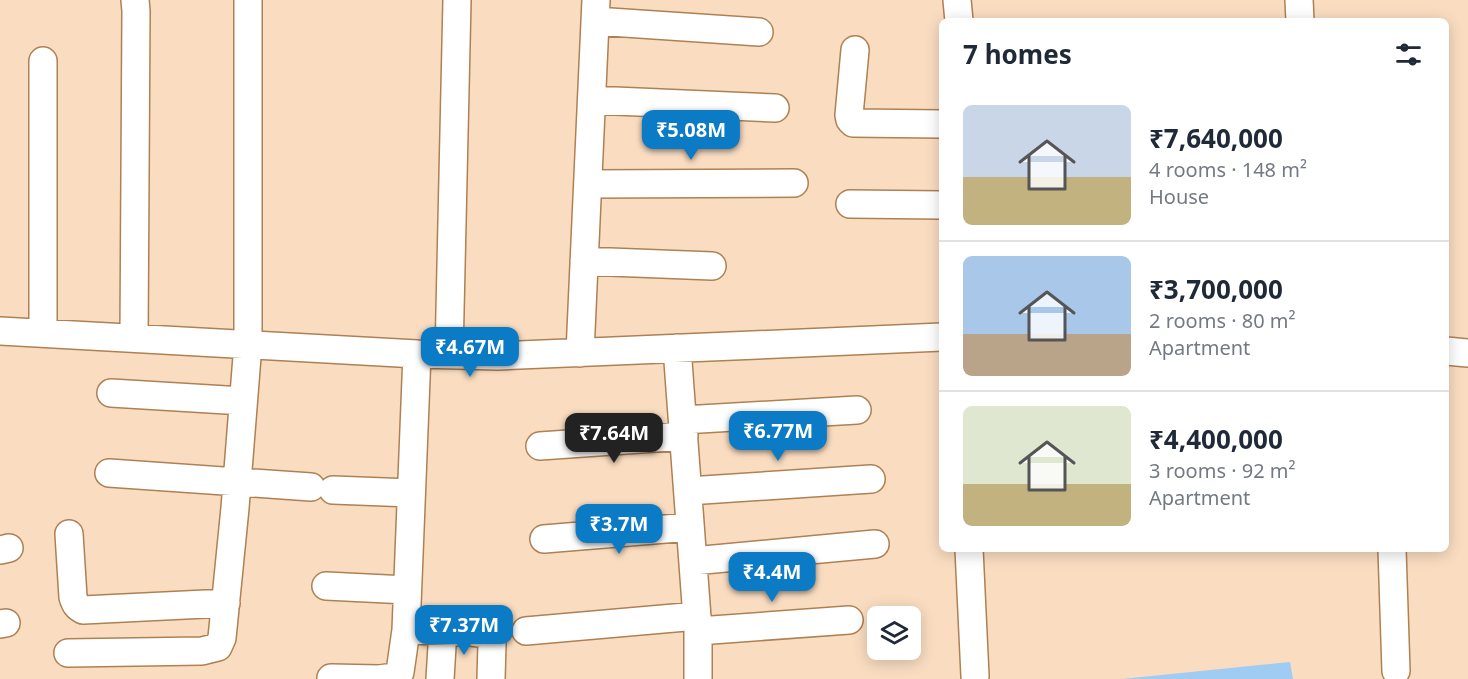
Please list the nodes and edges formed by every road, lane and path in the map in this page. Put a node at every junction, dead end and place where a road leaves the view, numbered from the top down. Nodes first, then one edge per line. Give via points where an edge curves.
1 (135, 0) edge
2 (248, 0) edge
3 (457, 0) edge
4 (957, 0) edge
5 (1299, 0) edge
6 (596, 10) edge
7 (958, 18) edge
8 (1300, 18) edge
9 (759, 32) dead end
10 (855, 50) dead end
11 (43, 62) dead end
12 (592, 100) junction
13 (775, 108) dead end
14 (939, 124) edge
15 (794, 183) dead end
16 (588, 184) junction
17 (850, 204) dead end
18 (939, 205) edge
19 (584, 261) junction
20 (712, 266) dead end
21 (0, 331) edge
22 (43, 333) junction
23 (939, 337) edge
24 (134, 338) junction
25 (248, 344) junction
26 (677, 348) junction
27 (1449, 351) edge
28 (580, 352) junction
29 (1468, 353) edge
30 (417, 354) junction
31 (449, 354) junction
32 (111, 393) dead end
33 (243, 401) junction
34 (857, 410) dead end
35 (684, 428) junction
36 (540, 447) dead end
37 (109, 473) dead end
38 (871, 479) dead end
39 (237, 482) junction
40 (688, 490) junction
41 (411, 493) junction
42 (690, 526) junction
43 (69, 534) dead end
44 (544, 539) dead end
45 (875, 544) dead end
46 (969, 552) edge
47 (1392, 552) edge
48 (693, 561) junction
49 (326, 586) dead end
50 (407, 590) junction
51 (226, 603) junction
52 (849, 620) dead end
53 (697, 624) junction
54 (406, 630) junction
55 (443, 630) junction
56 (526, 631) dead end
57 (68, 653) dead end
58 (1396, 671) dead end
59 (975, 676) dead end
60 (330, 678) edge
61 (440, 679) edge
62 (491, 679) edge
63 (698, 679) edge

1 - 24 street
2 - 25 street
3 - 31 street
4 - 7 street
5 - 8 street
6 - 9 street
6 - 12 street
10 - 14 street via 849,115 853,123
11 - 22 street
12 - 13 street
12 - 16 street
15 - 16 street
16 - 19 street
17 - 18 street
19 - 20 street
19 - 28 street
21 - 22 street
22 - 24 street
23 - 26 street
24 - 25 street
25 - 30 street
25 - 33 street
26 - 28 street
26 - 35 street
27 - 29 street
28 - 31 street
30 - 31 street
30 - 41 street
32 - 33 street
33 - 39 street
34 - 35 street
35 - 36 street
35 - 40 street
37 - 39 street
38 - 40 street
39 - 41 street
39 - 51 street
40 - 42 street
41 - 50 street
42 - 44 street
42 - 48 street
43 - 51 street via 73,597 78,608
45 - 48 street
46 - 59 street
47 - 58 street
48 - 53 street
49 - 50 street
50 - 54 street
51 - 57 street via 222,638 211,649
52 - 53 street
53 - 56 street
53 - 63 street
54 - 55 street
54 - 60 street via 400,672 394,677
55 - 61 street
55 - 62 street via 486,634 492,643

